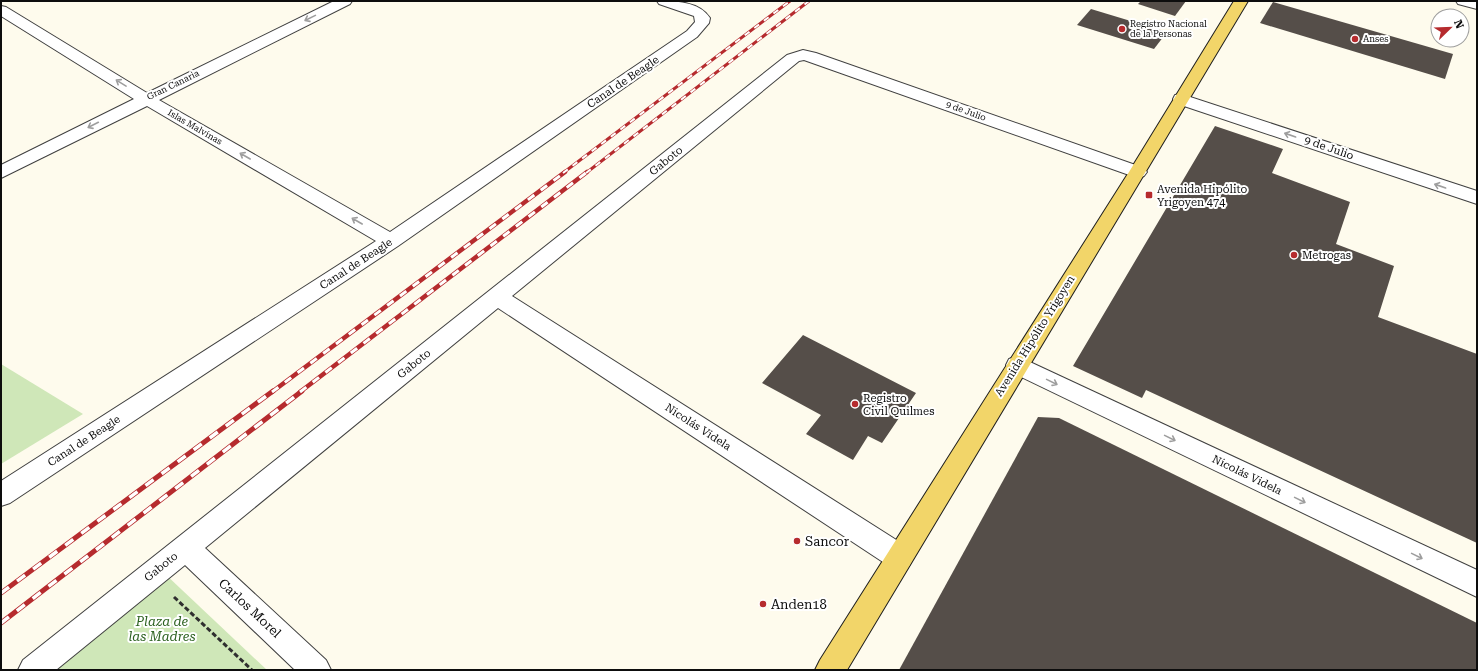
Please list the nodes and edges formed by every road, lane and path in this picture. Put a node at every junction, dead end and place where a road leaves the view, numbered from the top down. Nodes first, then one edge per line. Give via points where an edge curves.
1 (346, 1) edge
2 (664, 1) edge
3 (1241, 1) edge
4 (1463, 1) edge
5 (1477, 5) edge
6 (1, 10) edge
7 (793, 58) joint
8 (146, 99) junction
9 (1181, 99) junction
10 (1, 172) edge
11 (1138, 172) junction
12 (1477, 198) edge
13 (391, 241) junction
14 (498, 297) junction
15 (1017, 365) junction
16 (1, 495) edge
17 (185, 547) junction
18 (899, 557) junction
19 (1477, 584) edge
20 (171, 594) dead end
21 (33, 670) edge
22 (252, 670) edge
23 (316, 670) edge
24 (830, 670) edge

1 -> 8 street, Gran Canaria
2 - 13 street, Canal de Beagle via 699,13 703,18 702,23 692,34
3 - 9 main road, Avenida Hipólito Yrigoyen
4 - 5 street
8 -> 6 street, Islas Malvinas
7 - 11 street, 9 de Julio via 810,56
7 - 14 street, Gaboto
8 -> 10 street, Gran Canaria
13 -> 8 street, Islas Malvinas
9 - 11 main road, Avenida Hipólito Yrigoyen
12 -> 9 street, 9 de Julio
11 - 15 main road, Avenida Hipólito Yrigoyen
13 - 16 street, Canal de Beagle
14 - 17 street, Gaboto
14 - 18 street, Nicolás Videla
15 - 18 main road, Avenida Hipólito Yrigoyen
15 -> 19 street, Nicolás Videla
17 - 21 street, Gaboto
17 - 23 street, Carlos Morel
18 - 24 main road, Avenida Hipólito Yrigoyen
20 - 22 path

